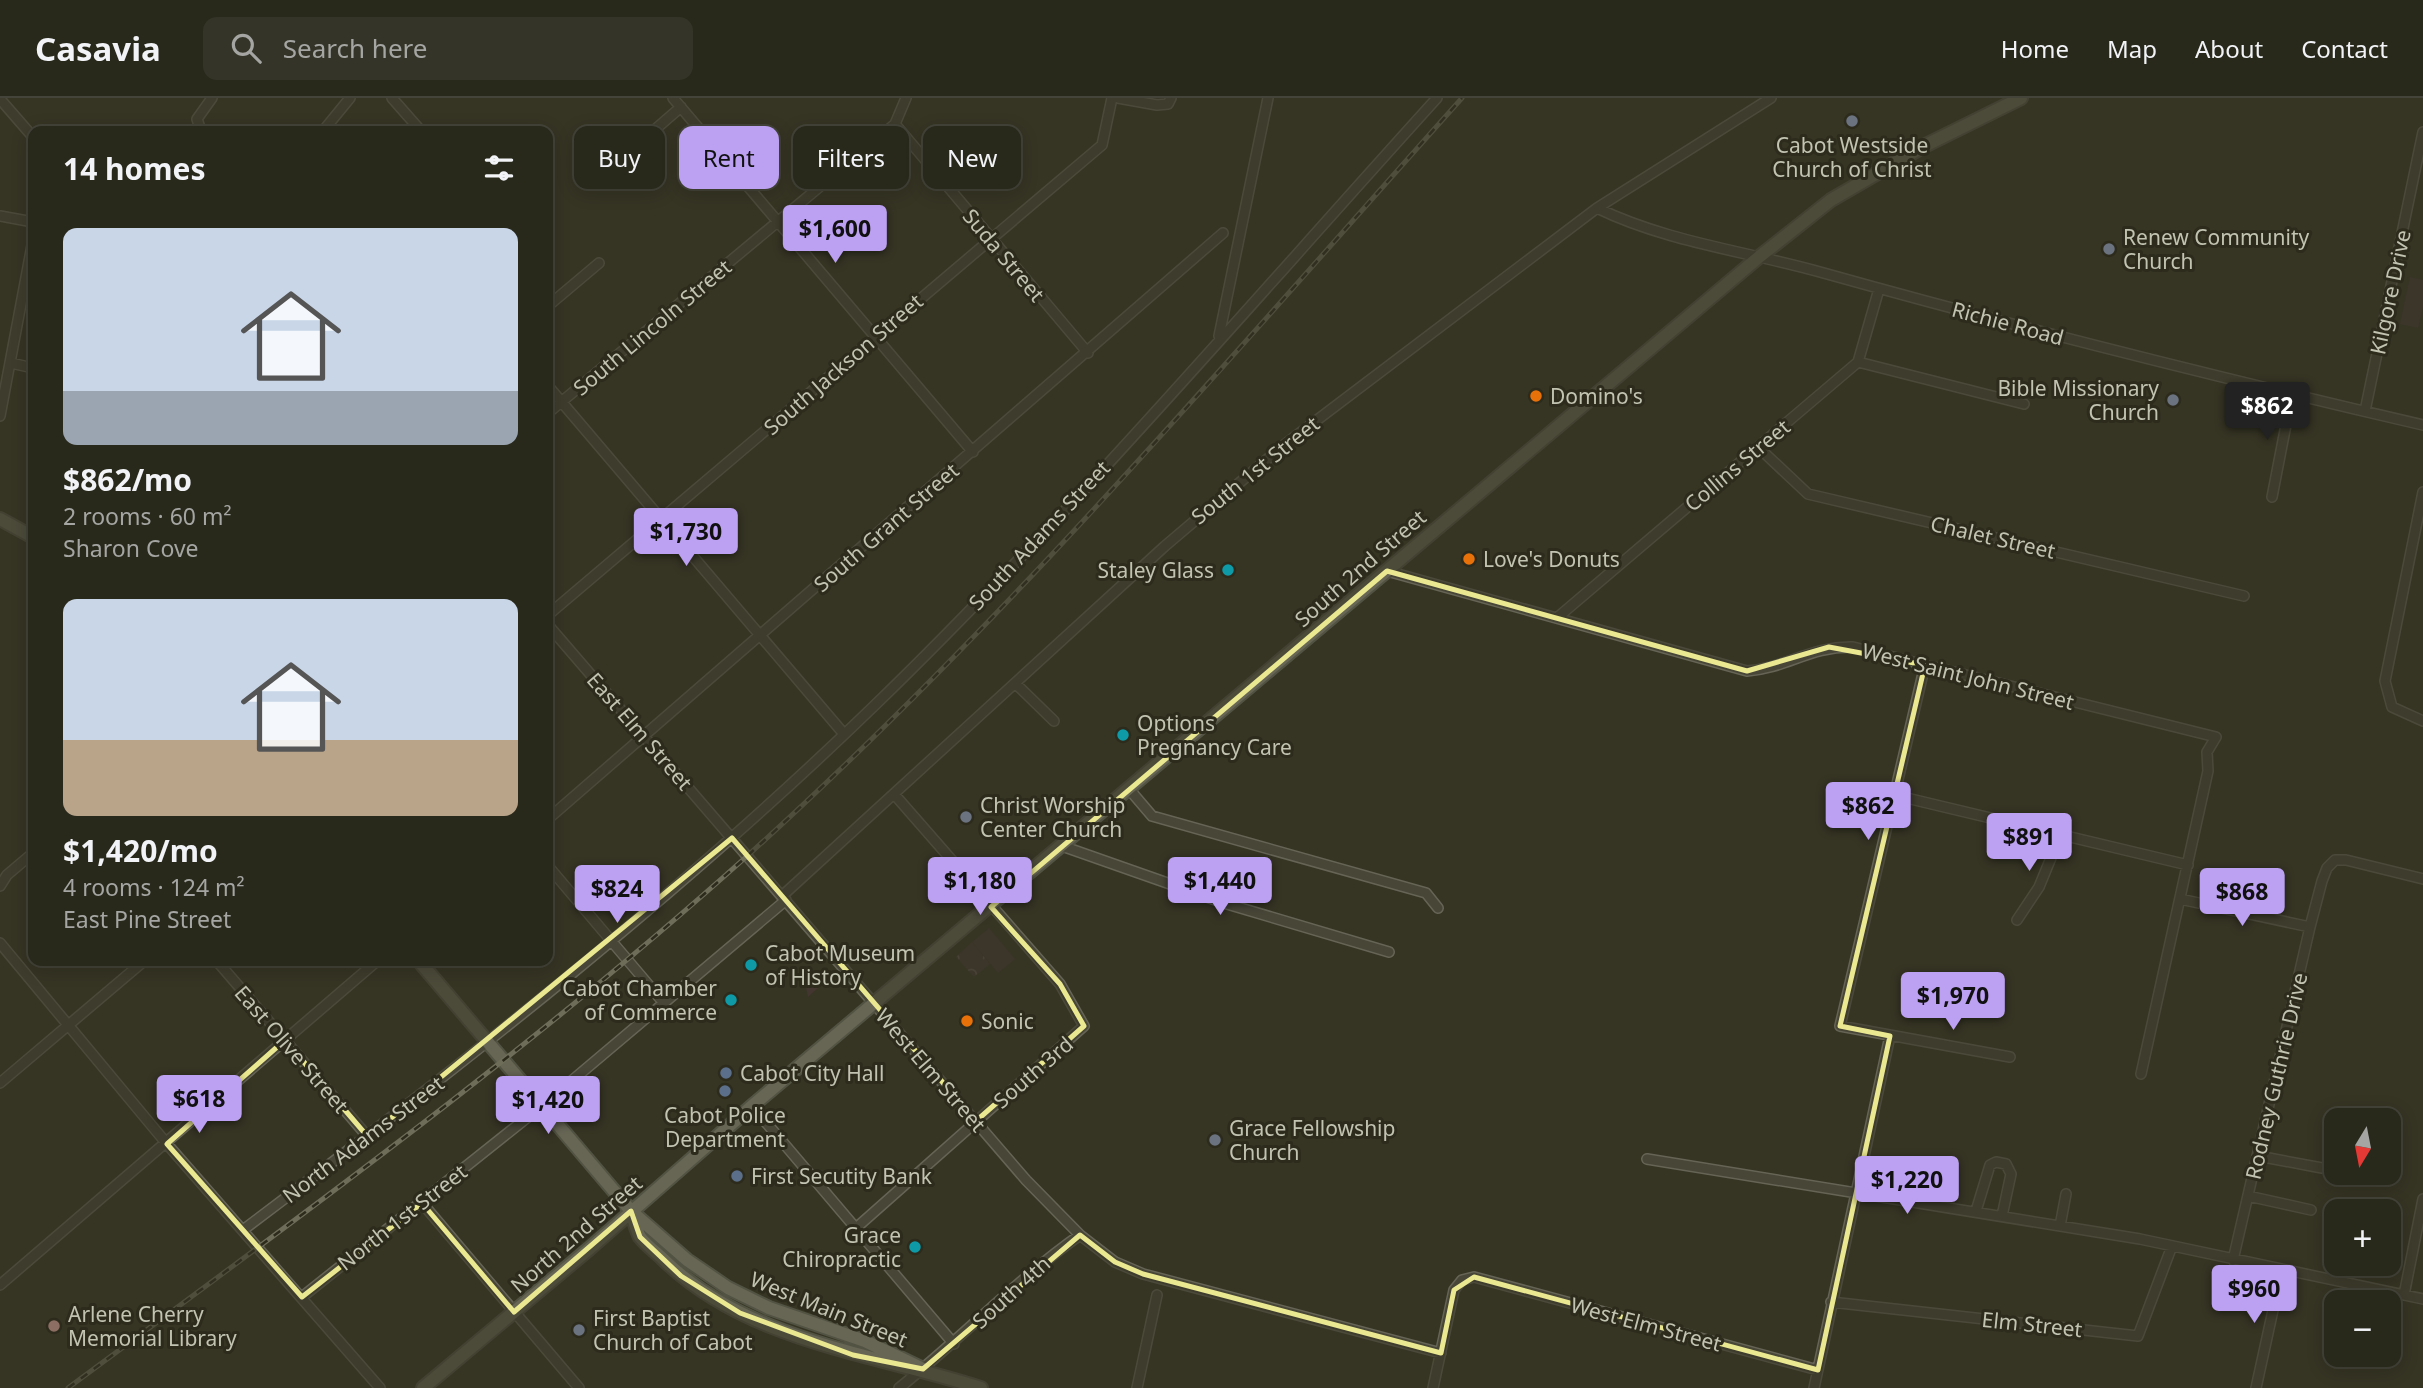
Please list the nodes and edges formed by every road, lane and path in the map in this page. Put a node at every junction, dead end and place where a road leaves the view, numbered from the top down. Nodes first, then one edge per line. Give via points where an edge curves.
1 (212, 98) edge
2 (350, 98) edge
3 (393, 98) edge
4 (673, 98) edge
5 (906, 98) edge
6 (1112, 98) edge
7 (1118, 98) edge
8 (1171, 98) edge
9 (1268, 98) edge
10 (1437, 98) edge
11 (1771, 98) edge
12 (2021, 98) edge
13 (0, 99) edge
14 (681, 107) junction
15 (895, 124) junction
16 (199, 126) edge
17 (327, 126) edge
18 (417, 126) edge
19 (659, 126) edge
20 (28, 131) edge
21 (2423, 132) edge
22 (1597, 208) junction
23 (0, 216) edge
24 (28, 221) edge
25 (780, 222) junction
26 (1223, 233) dead end
27 (990, 239) junction
28 (1759, 257) junction
29 (599, 263) dead end
30 (28, 268) edge
31 (1879, 289) junction
32 (553, 302) edge
33 (875, 336) junction
34 (1217, 341) junction
35 (1088, 353) junction
36 (1858, 362) junction
37 (11, 363) junction
38 (28, 367) edge
39 (553, 392) edge
40 (2292, 394) junction
41 (562, 402) junction
42 (2024, 404) dead end
43 (553, 410) edge
44 (2365, 411) junction
45 (0, 416) edge
46 (2423, 425) edge
47 (1758, 447) junction
48 (973, 452) junction
49 (2423, 492) edge
50 (2272, 497) dead end
51 (663, 518) junction
52 (0, 519) edge
53 (28, 534) edge
54 (1387, 571) junction
55 (2244, 596) dead end
56 (553, 611) edge
57 (1558, 617) junction
58 (553, 631) edge
59 (762, 635) junction
60 (1925, 666) junction
61 (1016, 684) junction
62 (1054, 721) dead end
63 (2423, 721) edge
64 (844, 734) junction
65 (645, 737) junction
66 (1129, 789) junction
67 (894, 794) junction
68 (1894, 796) junction
69 (553, 815) edge
70 (2060, 836) junction
71 (732, 838) junction
72 (1062, 846) junction
73 (28, 857) edge
74 (2188, 864) junction
75 (553, 872) edge
76 (4, 876) edge
77 (2423, 879) edge
78 (0, 886) edge
79 (784, 898) junction
80 (2180, 899) junction
81 (991, 906) junction
82 (1438, 908) dead end
83 (2017, 920) dead end
84 (2310, 927) junction
85 (610, 940) junction
86 (0, 943) edge
87 (1389, 952) dead end
88 (138, 966) edge
89 (221, 966) edge
90 (371, 966) edge
91 (423, 966) edge
92 (663, 1002) junction
93 (873, 1004) junction
94 (70, 1025) junction
95 (1890, 1036) junction
96 (285, 1040) junction
97 (490, 1041) junction
98 (2010, 1057) dead end
99 (2141, 1074) dead end
100 (0, 1083) edge
101 (543, 1105) junction
102 (752, 1106) junction
103 (976, 1121) junction
104 (368, 1137) junction
105 (167, 1144) junction
106 (2258, 1156) junction
107 (1647, 1159) dead end
108 (2322, 1168) dead end
109 (1856, 1193) junction
110 (2066, 1194) dead end
111 (2248, 1196) junction
112 (2423, 1199) edge
113 (422, 1203) junction
114 (2311, 1210) dead end
115 (631, 1211) junction
116 (1976, 1211) junction
117 (2002, 1216) junction
118 (2060, 1226) junction
119 (856, 1228) junction
120 (243, 1230) junction
121 (1080, 1235) junction
122 (2172, 1246) junction
123 (2234, 1260) junction
124 (2282, 1269) junction
125 (0, 1285) edge
126 (1157, 1294) dead end
127 (2404, 1295) junction
128 (302, 1297) junction
129 (2423, 1299) edge
130 (1832, 1302) junction
131 (514, 1312) junction
132 (954, 1344) junction
133 (1441, 1353) junction
134 (923, 1369) junction
135 (1818, 1370) junction
136 (380, 1388) edge
137 (423, 1388) edge
138 (579, 1388) edge
139 (899, 1388) edge
140 (981, 1388) edge
141 (1137, 1388) edge
142 (1433, 1388) edge
143 (1814, 1388) edge
144 (2256, 1388) edge

1 - 16 street via 197,119
2 - 17 street
3 - 18 street
4 - 14 street
5 - 15 street, South Lincoln Street
6 - 27 street, South Jackson Street via 1102,145
7 - 8 street via 1157,106 1168,104
9 - 34 street
10 - 34 street, South Adams Street
11 - 22 street, South 1st Street
12 - 28 main road, South 2nd Street via 1924,146 1831,200
13 - 20 street
14 - 19 street
14 - 25 street
15 - 25 street, South Lincoln Street
15 - 27 street, Suda Street
21 - 44 street, Kilgore Drive
22 - 28 street, Richie Road via 1647,230
22 - 61 street, South 1st Street via 1219,498
23 - 24 street
25 - 33 street
25 - 41 street, South Lincoln Street
26 - 35 street, South Grant Street
27 - 33 street, South Jackson Street
27 - 35 street, Suda Street
28 - 31 street, Richie Road
28 - 54 main road, South 2nd Street
29 - 32 street
30 - 37 street
31 - 36 street
31 - 40 street, Richie Road
33 - 48 street
33 - 51 street, South Jackson Street
34 - 64 street, South Adams Street via 999,579
35 - 48 street, South Grant Street
36 - 42 street
36 - 47 street, Collins Street
37 - 38 street
37 - 45 street
39 - 41 street
40 - 44 street, Richie Road
40 - 50 street
41 - 43 street, South Lincoln Street
41 - 51 street
44 - 46 street, Richie Road
47 - 55 street, Chalet Street via 1808,494
47 - 57 street, Collins Street
48 - 59 street, South Grant Street
49 - 63 street via 2385,681 2392,707
51 - 56 street, South Jackson Street
51 - 59 street
52 - 53 main road
54 - 57 street, West Saint John Street
54 - 66 main road, South 2nd Street
57 - 60 street, West Saint John Street via 1747,671 1764,670 1829,647 1853,647
58 - 65 street, East Elm Street
59 - 64 street
59 - 65 street, South Grant Street
60 - 68 street
60 - 74 street, West Saint John Street via 2216,737 2207,752 2208,771
61 - 62 street
61 - 67 street, South 1st Street
64 - 71 street, South Adams Street
65 - 69 street, South Grant Street
65 - 71 street, East Elm Street
66 - 72 main road, South 2nd Street
66 - 82 street via 1152,816 1426,893
67 - 79 street, South 1st Street
67 - 81 street
68 - 70 street
68 - 95 street via 1840,1026
70 - 74 street
70 - 83 street via 2039,887
71 - 79 street, West Elm Street
71 - 85 street, South Adams Street
72 - 81 main road, South 2nd Street
72 - 87 street via 1227,904
73 - 76 street
74 - 80 street, West Saint John Street
75 - 85 street
76 - 78 street
77 - 84 street, Rodney Guthrie Drive via 2357,861 2335,860 2322,881
79 - 92 street, South 1st Street
79 - 93 street, West Elm Street
80 - 84 street
80 - 99 street, West Saint John Street
81 - 93 main road, South 2nd Street
81 - 103 street, South 3rd via 1060,984 1084,1026
84 - 106 street, Rodney Guthrie Drive
85 - 92 street
85 - 97 street, North Adams Street
86 - 94 street
88 - 94 street
89 - 96 street, East Olive Street
90 - 96 street
91 - 97 main road, West Main Street
92 - 101 street, North 1st Street
93 - 102 main road, South 2nd Street
93 - 103 street, West Elm Street
94 - 100 street
94 - 105 street
95 - 98 street
95 - 109 street
96 - 104 street, East Olive Street
96 - 105 street
97 - 101 main road, West Main Street
97 - 104 street, North Adams Street
101 - 113 street, North 1st Street
101 - 115 main road, West Main Street
102 - 115 main road, North 2nd Street
102 - 119 street, West Main Street
103 - 119 street, South 3rd
103 - 121 street, West Elm Street
104 - 120 street, North Adams Street
105 - 120 street
105 - 125 street
106 - 108 street
106 - 111 street, Rodney Guthrie Drive
107 - 109 street
109 - 116 street
109 - 130 street
110 - 118 street
111 - 114 street
111 - 123 street, Rodney Guthrie Drive
112 - 127 street
113 - 128 street, North 1st Street
113 - 131 street
115 - 131 main road, North 2nd Street
115 - 134 main road, West Main Street via 687,1260 728,1288 769,1308 865,1341
116 - 117 street
116 - 117 street via 1990,1166 1996,1162 2006,1164 2011,1174
117 - 118 street
118 - 122 street
119 - 132 street, West Main Street
120 - 128 street
121 - 132 street, South 4th
121 - 133 street, West Elm Street via 1115,1262 1143,1275
122 - 123 street
122 - 130 street, Elm Street via 2138,1336
123 - 124 street
124 - 127 street
124 - 144 street
126 - 141 street
127 - 129 street
128 - 136 street
130 - 135 street
131 - 137 main road, North 2nd Street
131 - 138 street
132 - 134 street, South 4th
133 - 135 street, West Elm Street via 1454,1290 1462,1280 1474,1277
133 - 142 street
134 - 139 street, South 4th
134 - 140 main road, West Main Street
135 - 143 street

